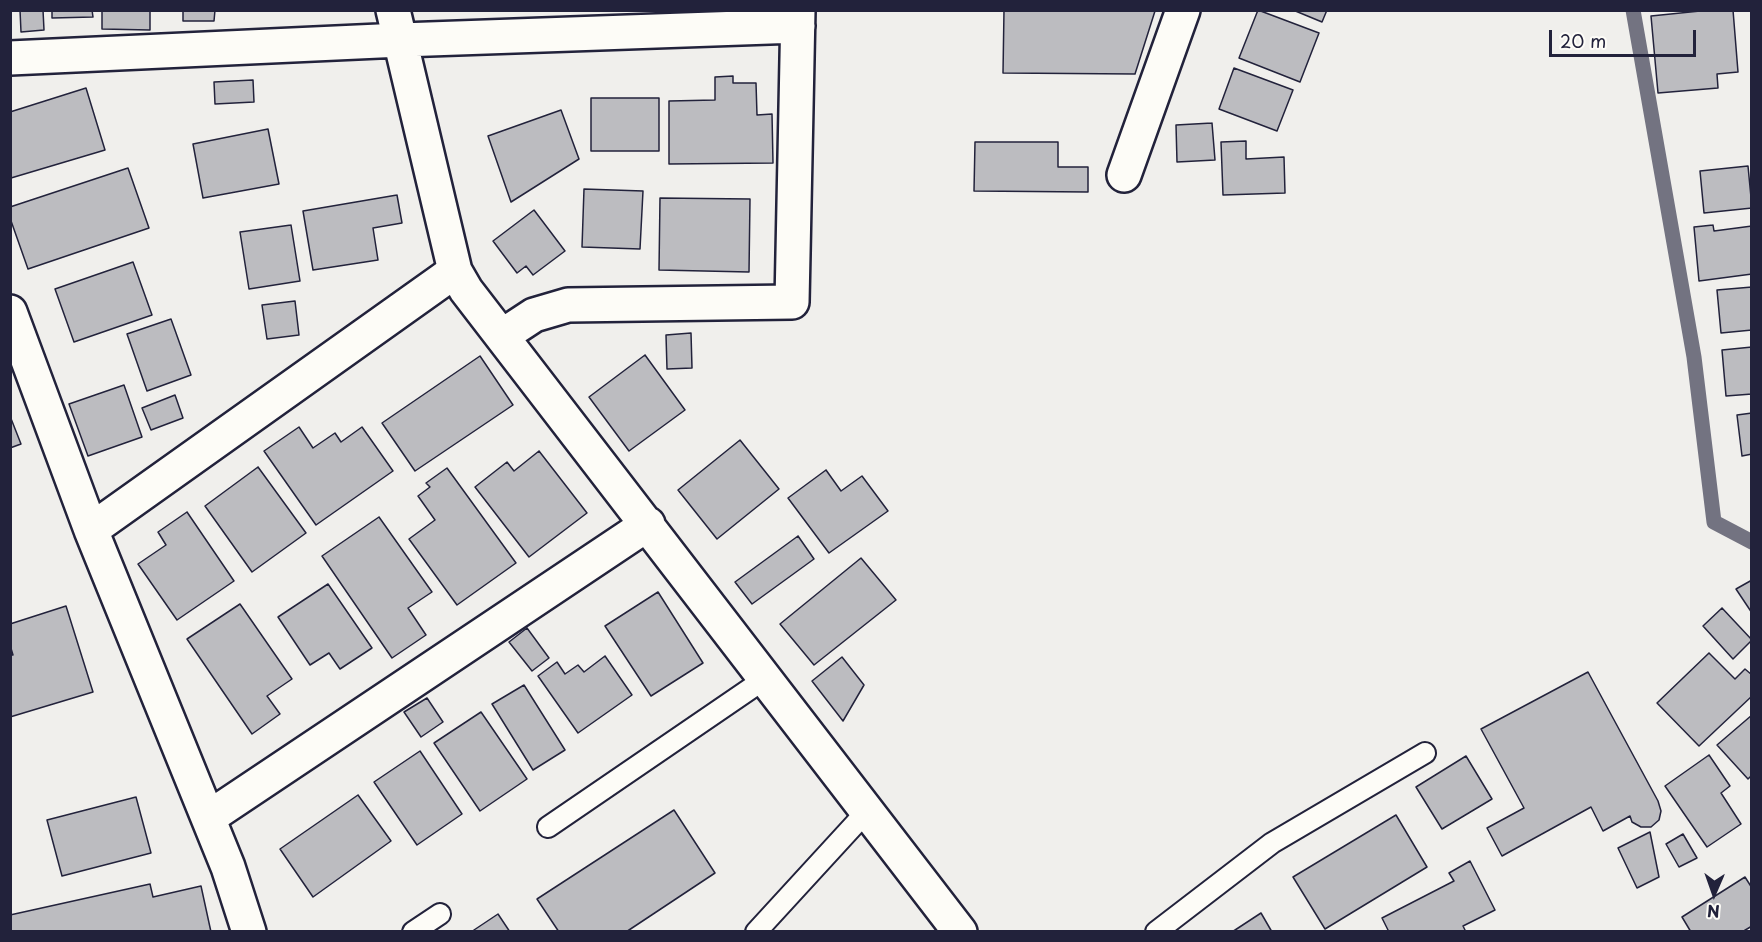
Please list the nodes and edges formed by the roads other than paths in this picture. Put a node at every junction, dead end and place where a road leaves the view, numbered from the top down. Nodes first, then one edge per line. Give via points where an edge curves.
1 (1183, 10) edge
2 (798, 18) edge
3 (397, 25) edge
4 (10, 58) edge
5 (1124, 175) dead end
6 (455, 271) junction
7 (10, 312) edge
8 (502, 336) junction
9 (648, 524) junction
10 (91, 530) junction
11 (766, 678) junction
12 (1425, 753) dead end
13 (867, 811) junction
14 (208, 818) junction
15 (548, 827) dead end
16 (440, 914) dead end
17 (249, 932) edge
18 (413, 932) edge
19 (756, 932) edge
20 (960, 932) edge
21 (1156, 932) edge

1 - 5 street
2 - 3 street
2 - 8 street via 792,302 568,305 534,315
3 - 4 street
3 - 6 street
6 - 8 street
6 - 10 street
7 - 10 street
8 - 9 street
9 - 11 street
9 - 14 street
10 - 14 street
11 - 13 street
11 - 15 lane
12 - 21 lane via 1272,843
13 - 19 lane
13 - 20 street
14 - 17 street
16 - 18 lane

